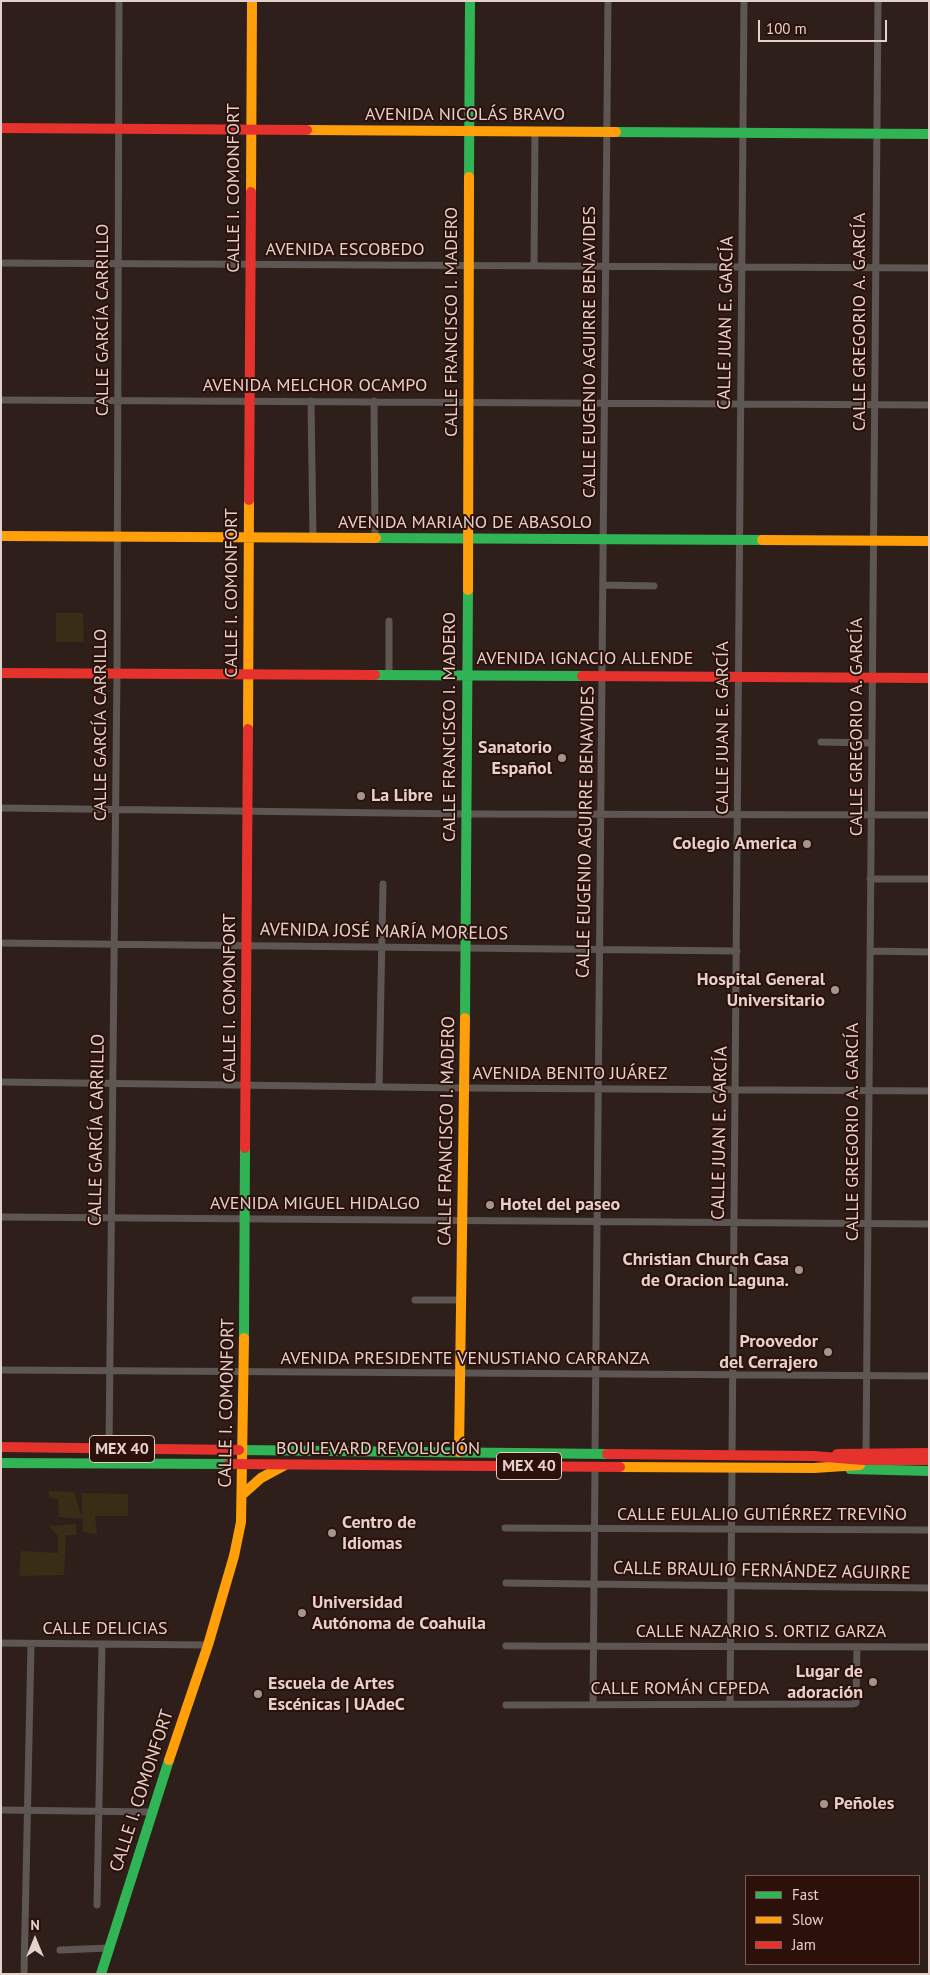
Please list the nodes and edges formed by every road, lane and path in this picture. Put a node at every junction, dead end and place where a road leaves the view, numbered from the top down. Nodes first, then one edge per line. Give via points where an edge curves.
1 (119, 1) edge
2 (252, 1) edge
3 (470, 1) edge
4 (608, 1) edge
5 (744, 1) edge
6 (878, 1) edge
7 (1, 128) edge
8 (118, 129) junction
9 (251, 130) junction
10 (469, 131) junction
11 (535, 131) junction
12 (607, 132) junction
13 (743, 133) junction
14 (877, 133) junction
15 (929, 134) edge
16 (1, 262) edge
17 (118, 263) junction
18 (250, 264) junction
19 (468, 265) junction
20 (534, 266) junction
21 (606, 266) junction
22 (742, 267) junction
23 (876, 268) junction
24 (929, 268) edge
25 (1, 400) edge
26 (118, 400) junction
27 (249, 401) junction
28 (311, 401) junction
29 (374, 402) junction
30 (468, 402) junction
31 (605, 403) junction
32 (741, 404) junction
33 (874, 404) junction
34 (929, 404) edge
35 (1, 536) edge
36 (117, 537) junction
37 (249, 538) junction
38 (313, 538) junction
39 (375, 538) junction
40 (467, 539) junction
41 (604, 540) junction
42 (740, 540) junction
43 (873, 541) junction
44 (929, 542) edge
45 (604, 585) junction
46 (654, 586) dead end
47 (389, 621) dead end
48 (1, 672) edge
49 (117, 673) junction
50 (248, 674) junction
51 (389, 674) junction
52 (467, 675) junction
53 (603, 676) junction
54 (739, 676) junction
55 (872, 677) junction
56 (929, 678) edge
57 (822, 742) dead end
58 (872, 743) junction
59 (1, 808) edge
60 (115, 809) junction
61 (247, 811) junction
62 (466, 814) junction
63 (602, 814) junction
64 (738, 814) junction
65 (871, 815) junction
66 (929, 815) edge
67 (870, 879) junction
68 (929, 880) edge
69 (383, 884) dead end
70 (1, 943) edge
71 (114, 944) junction
72 (246, 946) junction
73 (382, 947) junction
74 (466, 948) junction
75 (600, 950) junction
76 (737, 951) junction
77 (870, 952) junction
78 (929, 952) edge
79 (1, 1082) edge
80 (113, 1083) junction
81 (246, 1085) junction
82 (379, 1087) junction
83 (464, 1088) junction
84 (599, 1089) junction
85 (736, 1090) junction
86 (869, 1090) junction
87 (929, 1091) edge
88 (1, 1217) edge
89 (111, 1218) junction
90 (245, 1219) junction
91 (462, 1220) junction
92 (598, 1222) junction
93 (734, 1223) junction
94 (868, 1224) junction
95 (929, 1224) edge
96 (415, 1300) dead end
97 (461, 1300) junction
98 (1, 1370) edge
99 (110, 1372) junction
100 (244, 1373) junction
101 (460, 1374) junction
102 (596, 1374) junction
103 (733, 1375) junction
104 (866, 1376) junction
105 (929, 1376) edge
106 (1, 1447) edge
107 (109, 1448) junction
108 (243, 1450) junction
109 (459, 1452) junction
110 (595, 1453) junction
111 (866, 1453) junction
112 (929, 1453) edge
113 (732, 1455) junction
114 (814, 1456) junction
115 (929, 1460) edge
116 (879, 1462) junction
117 (1, 1463) edge
118 (243, 1464) junction
119 (286, 1464) junction
120 (929, 1465) edge
121 (595, 1466) junction
122 (732, 1467) junction
123 (814, 1468) junction
124 (929, 1471) edge
125 (242, 1494) junction
126 (505, 1528) dead end
127 (595, 1529) junction
128 (732, 1530) junction
129 (929, 1530) edge
130 (506, 1584) dead end
131 (594, 1584) junction
132 (731, 1586) junction
133 (929, 1588) edge
134 (1, 1643) edge
135 (31, 1644) junction
136 (102, 1644) junction
137 (208, 1645) junction
138 (506, 1646) dead end
139 (594, 1647) junction
140 (730, 1647) junction
141 (857, 1647) junction
142 (929, 1647) edge
143 (593, 1704) junction
144 (730, 1704) junction
145 (506, 1705) dead end
146 (1, 1810) edge
147 (28, 1811) junction
148 (99, 1811) junction
149 (151, 1812) junction
150 (97, 1905) dead end
151 (109, 1948) junction
152 (60, 1950) dead end
153 (24, 1974) edge
154 (101, 1974) edge

1 - 8 street, CALLE GARCÍA CARRILLO
2 - 9 street, CALLE I. COMONFORT
3 - 10 street, CALLE FRANCISCO I. MADERO
4 - 12 street, CALLE EUGENIO AGUIRRE BENAVIDES
5 - 13 street, CALLE JUAN E. GARCÍA
6 - 14 street, CALLE GREGORIO A. GARCÍA
7 - 8 street, AVENIDA NICOLÁS BRAVO
8 - 9 street, AVENIDA NICOLÁS BRAVO
8 - 17 street, CALLE GARCÍA CARRILLO
9 - 10 street, AVENIDA NICOLÁS BRAVO
9 - 18 street, CALLE I. COMONFORT
10 - 11 street, AVENIDA NICOLÁS BRAVO
10 - 19 street, CALLE FRANCISCO I. MADERO
11 - 12 street, AVENIDA NICOLÁS BRAVO
11 - 20 street
12 - 13 street, AVENIDA NICOLÁS BRAVO
12 - 21 street, CALLE EUGENIO AGUIRRE BENAVIDES
13 - 14 street, AVENIDA NICOLÁS BRAVO
13 - 22 street, CALLE JUAN E. GARCÍA
14 - 15 street, AVENIDA NICOLÁS BRAVO
14 - 23 street, CALLE GREGORIO A. GARCÍA
16 - 17 street, AVENIDA ESCOBEDO
17 - 18 street, AVENIDA ESCOBEDO
17 - 26 street, CALLE GARCÍA CARRILLO
18 - 19 street, AVENIDA ESCOBEDO
18 - 27 street, CALLE I. COMONFORT
19 - 20 street, AVENIDA ESCOBEDO
19 - 30 street, CALLE FRANCISCO I. MADERO
20 - 21 street, AVENIDA ESCOBEDO
21 - 22 street, AVENIDA ESCOBEDO
21 - 31 street, CALLE EUGENIO AGUIRRE BENAVIDES
22 - 23 street, AVENIDA ESCOBEDO
22 - 32 street, CALLE JUAN E. GARCÍA
23 - 24 street, AVENIDA ESCOBEDO
23 - 33 street, CALLE GREGORIO A. GARCÍA
25 - 26 street, AVENIDA MELCHOR OCAMPO
26 - 27 street, AVENIDA MELCHOR OCAMPO
26 - 36 street, CALLE GARCÍA CARRILLO
27 - 28 street, AVENIDA MELCHOR OCAMPO
27 - 37 street, CALLE I. COMONFORT
28 - 29 street, AVENIDA MELCHOR OCAMPO
28 - 38 street
29 - 30 street, AVENIDA MELCHOR OCAMPO
29 - 39 street
30 - 31 street, AVENIDA MELCHOR OCAMPO
30 - 40 street, CALLE FRANCISCO I. MADERO
31 - 32 street, AVENIDA MELCHOR OCAMPO
31 - 41 street, CALLE EUGENIO AGUIRRE BENAVIDES
32 - 33 street, AVENIDA MELCHOR OCAMPO
32 - 42 street, CALLE JUAN E. GARCÍA
33 - 34 street, AVENIDA MELCHOR OCAMPO
33 - 43 street, CALLE GREGORIO A. GARCÍA
35 - 36 street, AVENIDA MARIANO DE ABASOLO
36 - 37 street, AVENIDA MARIANO DE ABASOLO
36 - 49 street, CALLE GARCÍA CARRILLO
37 - 38 street, AVENIDA MARIANO DE ABASOLO
37 - 50 street, CALLE I. COMONFORT
38 - 39 street, AVENIDA MARIANO DE ABASOLO
39 - 40 street, AVENIDA MARIANO DE ABASOLO
40 - 41 street, AVENIDA MARIANO DE ABASOLO
40 - 52 street, CALLE FRANCISCO I. MADERO
41 - 42 street, AVENIDA MARIANO DE ABASOLO
41 - 45 street, CALLE EUGENIO AGUIRRE BENAVIDES
42 - 43 street, AVENIDA MARIANO DE ABASOLO
42 - 54 street, CALLE JUAN E. GARCÍA
43 - 44 street, AVENIDA MARIANO DE ABASOLO
43 - 55 street, CALLE GREGORIO A. GARCÍA
45 - 46 street
45 - 53 street, CALLE EUGENIO AGUIRRE BENAVIDES
47 - 51 street
48 - 49 street, AVENIDA IGNACIO ALLENDE
49 - 50 street, AVENIDA IGNACIO ALLENDE
49 - 60 street, CALLE GARCÍA CARRILLO
50 - 51 street, AVENIDA IGNACIO ALLENDE
50 - 61 street, CALLE I. COMONFORT
51 - 52 street, AVENIDA IGNACIO ALLENDE
52 - 53 street, AVENIDA IGNACIO ALLENDE
52 - 62 street, CALLE FRANCISCO I. MADERO
53 - 54 street, AVENIDA IGNACIO ALLENDE
53 - 63 street, CALLE EUGENIO AGUIRRE BENAVIDES
54 - 55 street, AVENIDA IGNACIO ALLENDE
54 - 64 street, CALLE JUAN E. GARCÍA
55 - 56 street, AVENIDA IGNACIO ALLENDE
55 - 58 street, CALLE GREGORIO A. GARCÍA
57 - 58 street
58 - 65 street, CALLE GREGORIO A. GARCÍA
59 - 60 street
60 - 61 street
60 - 71 street, CALLE GARCÍA CARRILLO
61 - 62 street
61 - 72 street, CALLE I. COMONFORT
62 - 63 street
62 - 74 street, CALLE FRANCISCO I. MADERO
63 - 64 street
63 - 75 street, CALLE EUGENIO AGUIRRE BENAVIDES
64 - 65 street
64 - 76 street, CALLE JUAN E. GARCÍA
65 - 66 street
65 - 67 street, CALLE GREGORIO A. GARCÍA
67 - 68 street
67 - 77 street, CALLE GREGORIO A. GARCÍA
69 - 73 street
70 - 71 street, AVENIDA JOSÉ MARÍA MORELOS
71 - 72 street, AVENIDA JOSÉ MARÍA MORELOS
71 - 80 street, CALLE GARCÍA CARRILLO
72 - 73 street, AVENIDA JOSÉ MARÍA MORELOS
72 - 81 street, CALLE I. COMONFORT
73 - 74 street, AVENIDA JOSÉ MARÍA MORELOS
73 - 82 street
74 - 75 street, AVENIDA JOSÉ MARÍA MORELOS
74 - 83 street, CALLE FRANCISCO I. MADERO
75 - 76 street, AVENIDA JOSÉ MARÍA MORELOS
75 - 84 street, CALLE EUGENIO AGUIRRE BENAVIDES
76 - 85 street, CALLE JUAN E. GARCÍA
77 - 78 street
77 - 86 street, CALLE GREGORIO A. GARCÍA
79 - 80 street, AVENIDA BENITO JUÁREZ
80 - 81 street, AVENIDA BENITO JUÁREZ
80 - 89 street, CALLE GARCÍA CARRILLO
81 - 82 street, AVENIDA BENITO JUÁREZ
81 - 90 street, CALLE I. COMONFORT
82 - 83 street, AVENIDA BENITO JUÁREZ
83 - 84 street, AVENIDA BENITO JUÁREZ
83 - 91 street, CALLE FRANCISCO I. MADERO
84 - 85 street, AVENIDA BENITO JUÁREZ
84 - 92 street, CALLE EUGENIO AGUIRRE BENAVIDES
85 - 86 street, AVENIDA BENITO JUÁREZ
85 - 93 street, CALLE JUAN E. GARCÍA
86 - 87 street, AVENIDA BENITO JUÁREZ
86 - 94 street, CALLE GREGORIO A. GARCÍA
88 - 89 street, AVENIDA MIGUEL HIDALGO
89 - 90 street, AVENIDA MIGUEL HIDALGO
89 - 99 street, CALLE GARCÍA CARRILLO
90 - 91 street, AVENIDA MIGUEL HIDALGO
90 - 100 street, CALLE I. COMONFORT
91 - 92 street, AVENIDA MIGUEL HIDALGO
91 - 97 street, CALLE FRANCISCO I. MADERO
92 - 93 street, AVENIDA MIGUEL HIDALGO
92 - 102 street, CALLE EUGENIO AGUIRRE BENAVIDES
93 - 94 street, AVENIDA MIGUEL HIDALGO
93 - 103 street, CALLE JUAN E. GARCÍA
94 - 95 street, AVENIDA MIGUEL HIDALGO
94 - 104 street, CALLE GREGORIO A. GARCÍA
96 - 97 street
97 - 101 street, CALLE FRANCISCO I. MADERO
98 - 99 street, AVENIDA PRESIDENTE VENUSTIANO CARRANZA
99 - 100 street, AVENIDA PRESIDENTE VENUSTIANO CARRANZA
99 - 107 street, CALLE GARCÍA CARRILLO
100 - 101 street, AVENIDA PRESIDENTE VENUSTIANO CARRANZA
100 - 108 street, CALLE I. COMONFORT
101 - 102 street, AVENIDA PRESIDENTE VENUSTIANO CARRANZA
101 - 109 street, CALLE FRANCISCO I. MADERO
102 - 103 street, AVENIDA PRESIDENTE VENUSTIANO CARRANZA
102 - 110 street, CALLE EUGENIO AGUIRRE BENAVIDES
103 - 104 street, AVENIDA PRESIDENTE VENUSTIANO CARRANZA
103 - 113 street, CALLE JUAN E. GARCÍA
104 - 105 street, AVENIDA PRESIDENTE VENUSTIANO CARRANZA
104 - 111 street, CALLE GREGORIO A. GARCÍA
106 - 107 street, MEX 40
107 - 108 street, MEX 40
108 - 109 street, MEX 40
108 - 118 street, CALLE I. COMONFORT
109 - 110 street, MEX 40
110 - 113 street, MEX 40
111 - 112 street, MEX 40
111 - 114 street, MEX 40
113 - 114 street, MEX 40
114 - 116 street, BOULEVARD REVOLUCIÓN
115 - 116 street, BOULEVARD REVOLUCIÓN
116 - 120 street, BOULEVARD REVOLUCIÓN
116 - 123 street, BOULEVARD REVOLUCIÓN
117 - 118 street, BOULEVARD REVOLUCIÓN / MEX 40
118 - 119 street, BOULEVARD REVOLUCIÓN / MEX 40
118 - 125 street, CALLE I. COMONFORT
119 - 121 street, BOULEVARD REVOLUCIÓN / MEX 40
119 - 125 street via 261,1478
121 - 122 street, BOULEVARD REVOLUCIÓN / MEX 40
121 - 127 street
122 - 123 street, BOULEVARD REVOLUCIÓN / MEX 40
122 - 128 street
123 - 124 street, BOULEVARD REVOLUCIÓN / MEX 40
125 - 137 street, CALLE I. COMONFORT via 241,1522 234,1556
126 - 127 street, CALLE EULALIO GUTIÉRREZ TREVIÑO
127 - 128 street, CALLE EULALIO GUTIÉRREZ TREVIÑO
127 - 131 street
128 - 129 street, CALLE EULALIO GUTIÉRREZ TREVIÑO
128 - 132 street
130 - 131 street, CALLE BRAULIO FERNÁNDEZ AGUIRRE
131 - 132 street, CALLE BRAULIO FERNÁNDEZ AGUIRRE
131 - 139 street
132 - 133 street, CALLE BRAULIO FERNÁNDEZ AGUIRRE
132 - 140 street
134 - 135 street, CALLE DELICIAS
135 - 136 street, CALLE DELICIAS
135 - 147 street
136 - 137 street, CALLE DELICIAS
136 - 148 street
137 - 149 street, CALLE I. COMONFORT
138 - 139 street, CALLE NAZARIO S. ORTIZ GARZA
139 - 140 street, CALLE NAZARIO S. ORTIZ GARZA
139 - 143 street
140 - 141 street, CALLE NAZARIO S. ORTIZ GARZA
140 - 144 street
141 - 142 street, CALLE NAZARIO S. ORTIZ GARZA
141 - 144 street, CALLE ROMÁN CEPEDA via 854,1704
143 - 144 street, CALLE ROMÁN CEPEDA
143 - 145 street, CALLE ROMÁN CEPEDA
146 - 147 street
147 - 148 street
147 - 153 street
148 - 149 street
148 - 150 street
149 - 151 street, CALLE I. COMONFORT
151 - 152 street
151 - 154 street, CALLE I. COMONFORT

